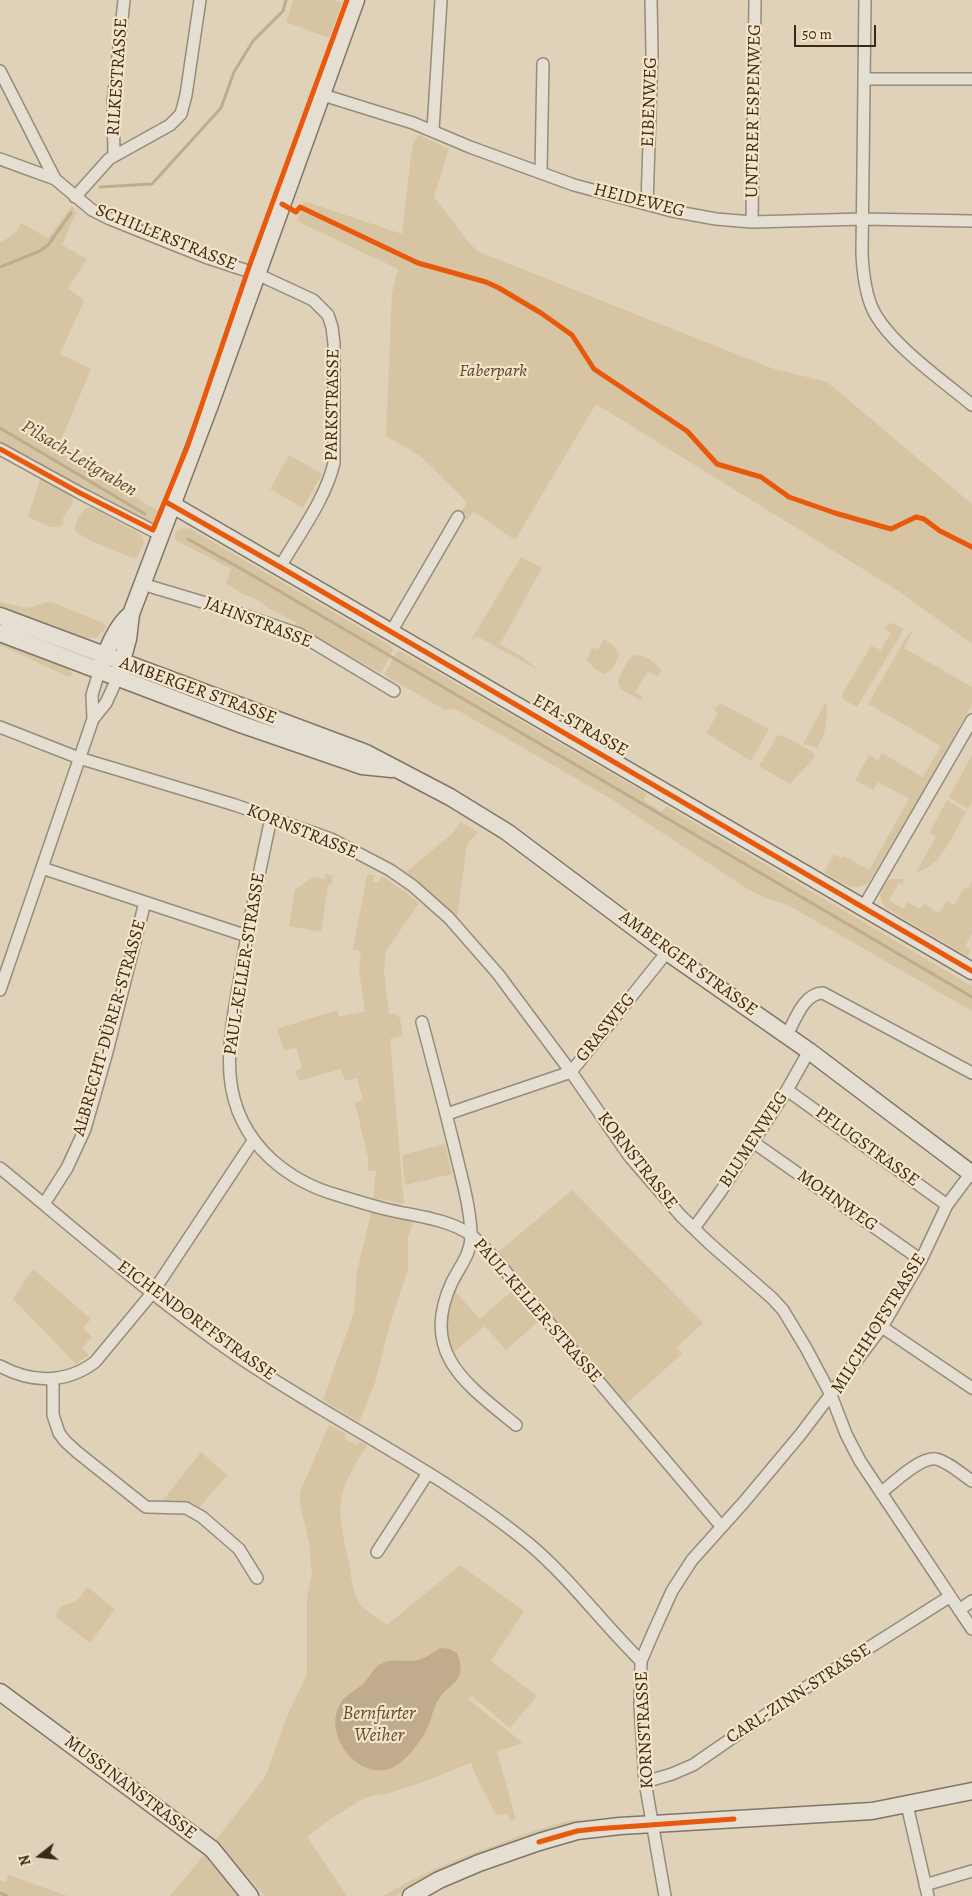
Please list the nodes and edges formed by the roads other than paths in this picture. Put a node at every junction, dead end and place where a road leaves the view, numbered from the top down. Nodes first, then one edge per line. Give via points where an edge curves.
1 (124, 0) edge
2 (200, 0) edge
3 (356, 0) edge
4 (441, 0) edge
5 (651, 0) edge
6 (756, 0) edge
7 (865, 0) edge
8 (543, 64) dead end
9 (0, 71) edge
10 (864, 79) junction
11 (972, 80) edge
12 (322, 95) junction
13 (433, 130) junction
14 (114, 155) junction
15 (0, 159) edge
16 (541, 172) junction
17 (55, 179) junction
18 (75, 197) junction
19 (647, 204) junction
20 (863, 219) junction
21 (972, 221) edge
22 (752, 222) junction
23 (257, 274) junction
24 (972, 405) edge
25 (0, 449) edge
26 (172, 505) junction
27 (458, 517) dead end
28 (161, 535) junction
29 (280, 567) junction
30 (142, 584) junction
31 (131, 614) junction
32 (0, 616) edge
33 (391, 632) junction
34 (0, 633) edge
35 (105, 656) junction
36 (120, 671) junction
37 (99, 672) junction
38 (394, 690) dead end
39 (93, 719) junction
40 (972, 720) edge
41 (0, 727) edge
42 (79, 758) junction
43 (271, 818) junction
44 (42, 868) junction
45 (145, 902) junction
46 (863, 908) junction
47 (246, 936) junction
48 (667, 952) junction
49 (972, 971) edge
50 (0, 990) edge
51 (422, 1022) dead end
52 (786, 1034) junction
53 (809, 1050) junction
54 (571, 1072) junction
55 (972, 1074) edge
56 (787, 1090) junction
57 (447, 1114) junction
58 (253, 1141) junction
59 (753, 1142) junction
60 (0, 1168) edge
61 (972, 1173) edge
62 (44, 1204) junction
63 (947, 1205) junction
64 (694, 1228) junction
65 (471, 1236) junction
66 (921, 1260) junction
67 (153, 1292) junction
68 (882, 1327) junction
69 (0, 1366) edge
70 (53, 1379) junction
71 (972, 1388) edge
72 (830, 1395) junction
73 (516, 1425) dead end
74 (428, 1473) junction
75 (972, 1481) edge
76 (881, 1493) junction
77 (721, 1526) junction
78 (376, 1552) dead end
79 (256, 1578) dead end
80 (949, 1597) junction
81 (972, 1601) edge
82 (959, 1610) junction
83 (972, 1629) edge
84 (641, 1661) junction
85 (0, 1692) edge
86 (645, 1782) junction
87 (972, 1791) edge
88 (907, 1805) junction
89 (652, 1824) junction
90 (972, 1871) edge
91 (926, 1890) edge
92 (250, 1896) edge
93 (411, 1896) edge
94 (665, 1896) edge

1 - 14 street, RILKESTRASSE via 113,103
2 - 14 street via 181,114 170,125
3 - 12 main road
4 - 13 street
5 - 19 street, EIBENWEG
6 - 22 street, UNTERER ESPENWEG
7 - 10 street
8 - 16 street
9 - 17 street, SCHILLERSTRASSE
10 - 11 street
10 - 20 street
12 - 13 street, HEIDEWEG
12 - 23 main road
13 - 16 street, HEIDEWEG
14 - 18 street
15 - 17 street
16 - 19 street, HEIDEWEG via 574,185
17 - 18 street, SCHILLERSTRASSE
18 - 23 street, SCHILLERSTRASSE via 110,220
19 - 22 street, HEIDEWEG via 716,219
20 - 21 street, HEIDEWEG
20 - 22 street, HEIDEWEG
20 - 24 street via 866,290 879,320 897,342
23 - 26 main road
23 - 29 street, PARKSTRASSE via 314,300 328,315 334,335 334,463 317,503
25 - 28 street
26 - 28 main road
26 - 29 main road, EFA-STRASSE
27 - 33 street
28 - 30 main road
29 - 33 main road, EFA-STRASSE
30 - 31 main road
30 - 38 street, JAHNSTRASSE via 299,634
31 - 35 main road
31 - 36 main road
32 - 35 main road, AMBERGER STRASSE
33 - 46 main road, EFA-STRASSE
34 - 37 main road, AMBERGER STRASSE
35 - 36 main road, AMBERGER STRASSE
35 - 37 main road
36 - 37 main road, AMBERGER STRASSE
36 - 39 street via 106,703
36 - 48 main road, AMBERGER STRASSE via 232,702 383,761 492,822
37 - 39 street via 92,695
39 - 42 street
40 - 46 street
41 - 42 street, KORNSTRASSE
42 - 43 street, KORNSTRASSE
42 - 44 street
43 - 47 street, PAUL-KELLER-STRASSE
43 - 54 street, KORNSTRASSE via 338,842 413,886 477,948
44 - 45 street
44 - 50 street
45 - 47 street
45 - 62 street, ALBRECHT-DÜRER-STRASSE via 90,1114 67,1168
46 - 49 main road, EFA-STRASSE
47 - 58 street, PAUL-KELLER-STRASSE via 229,1062 234,1098
48 - 52 main road, AMBERGER STRASSE
48 - 54 street, GRASWEG
51 - 57 street
52 - 53 main road, AMBERGER STRASSE
52 - 55 street via 807,1001 812,996 823,994
53 - 56 street, BLUMENWEG
53 - 61 main road, AMBERGER STRASSE
54 - 57 street, GRASWEG
54 - 64 street, KORNSTRASSE via 630,1157
56 - 59 street, BLUMENWEG
56 - 63 street, PFLUGSTRASSE
57 - 65 street
58 - 65 street, PAUL-KELLER-STRASSE via 280,1168 312,1187 384,1209 428,1218
58 - 67 street
59 - 64 street, BLUMENWEG
59 - 66 street, MOHNWEG
60 - 62 street, EICHENDORFFSTRASSE
61 - 63 street, MILCHHOFSTRASSE
62 - 67 street, EICHENDORFFSTRASSE
63 - 66 street, MILCHHOFSTRASSE
64 - 72 street, KORNSTRASSE via 783,1310
65 - 73 street via 467,1256 453,1280 442,1311 441,1336 446,1355 457,1369 489,1403
65 - 77 street, PAUL-KELLER-STRASSE via 496,1259
66 - 68 street, MILCHHOFSTRASSE
67 - 70 street via 95,1362 85,1370
67 - 74 street, EICHENDORFFSTRASSE via 236,1355
68 - 71 street
68 - 72 street, MILCHHOFSTRASSE
69 - 70 street via 23,1377
70 - 79 street via 53,1415 65,1441 146,1507 186,1508 202,1517 239,1549
72 - 76 street, MILCHHOFSTRASSE via 846,1434
72 - 77 street, KORNSTRASSE
74 - 78 street
74 - 84 street, EICHENDORFFSTRASSE via 480,1506 530,1545
75 - 76 street via 948,1464 932,1459 921,1462
76 - 80 street, MILCHHOFSTRASSE
77 - 84 street, KORNSTRASSE via 692,1560 672,1591
80 - 82 street, MILCHHOFSTRASSE
80 - 86 street, CARL-ZINN-STRASSE via 799,1692 692,1765
81 - 82 street
82 - 83 street, MILCHHOFSTRASSE
84 - 86 street, KORNSTRASSE
85 - 92 main road, MUSSINANSTRASSE via 212,1849
86 - 89 street, KORNSTRASSE
87 - 88 main road
88 - 89 main road via 856,1812
88 - 91 street
89 - 93 main road via 585,1830 538,1842 456,1872
89 - 94 street, KORNSTRASSE
90 - 91 street

